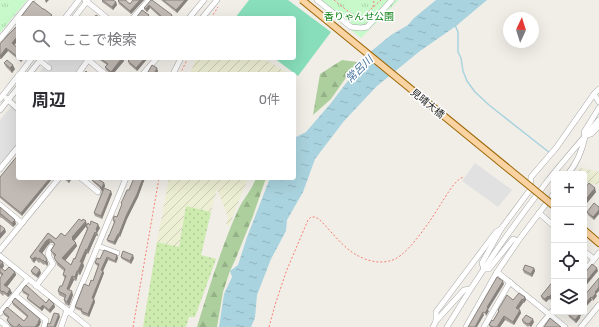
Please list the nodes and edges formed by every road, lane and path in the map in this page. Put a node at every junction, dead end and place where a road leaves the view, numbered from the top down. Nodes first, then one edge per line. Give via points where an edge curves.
1 (32, 0) edge
2 (79, 0) edge
3 (87, 0) edge
4 (149, 0) edge
5 (204, 0) edge
6 (217, 0) edge
7 (302, 0) edge
8 (317, 0) edge
9 (336, 0) edge
10 (374, 0) edge
11 (381, 0) edge
12 (392, 0) edge
13 (218, 6) dead end
14 (373, 8) junction
15 (19, 16) edge
16 (67, 16) edge
17 (75, 16) edge
18 (105, 16) edge
19 (135, 16) edge
20 (191, 16) edge
21 (204, 16) edge
22 (212, 16) edge
23 (16, 20) edge
24 (0, 39) edge
25 (30, 60) edge
26 (40, 60) edge
27 (42, 60) edge
28 (86, 60) edge
29 (88, 60) edge
30 (155, 60) edge
31 (180, 60) edge
32 (187, 60) edge
33 (49, 68) dead end
34 (21, 72) edge
35 (31, 72) edge
36 (79, 72) edge
37 (103, 72) edge
38 (145, 72) edge
39 (175, 72) edge
40 (181, 72) edge
41 (16, 78) edge
42 (599, 89) edge
43 (16, 90) edge
44 (594, 94) junction
45 (1, 96) edge
46 (8, 100) junction
47 (599, 102) edge
48 (16, 107) edge
49 (599, 108) edge
50 (0, 110) edge
51 (599, 120) edge
52 (599, 126) edge
53 (585, 136) junction
54 (16, 149) edge
55 (0, 169) edge
56 (570, 171) edge
57 (464, 177) dead end
58 (57, 180) edge
59 (83, 180) edge
60 (125, 180) edge
61 (159, 180) edge
62 (98, 192) dead end
63 (546, 204) dead end
64 (551, 204) edge
65 (0, 205) edge
66 (539, 213) junction
67 (22, 223) junction
68 (551, 223) edge
69 (501, 229) junction
70 (587, 233) edge
71 (518, 241) junction
72 (599, 243) edge
73 (98, 246) junction
74 (51, 247) edge
75 (0, 250) edge
76 (117, 253) edge
77 (587, 253) edge
78 (599, 253) edge
79 (0, 256) edge
80 (594, 259) junction
81 (587, 268) edge
82 (484, 269) junction
83 (497, 272) junction
84 (28, 279) junction
85 (510, 282) junction
86 (36, 286) junction
87 (470, 289) junction
88 (15, 295) junction
89 (599, 305) edge
90 (1, 310) edge
91 (69, 312) junction
92 (550, 314) junction
93 (0, 321) edge
94 (436, 321) junction
95 (8, 327) edge
96 (44, 327) edge
97 (61, 327) edge
98 (88, 327) edge
99 (133, 327) edge
100 (269, 327) edge
101 (433, 327) edge
102 (447, 327) edge
103 (466, 327) edge
104 (484, 327) edge
105 (539, 327) edge
106 (565, 327) edge
107 (581, 327) edge

1 - 15 street
2 - 16 street
3 - 17 street
3 - 18 street
4 - 19 street
5 - 20 street
6 - 21 street
7 - 64 main road, 見晴大橋, bridge
8 - 12 street via 351,27 362,28 368,27
9 - 14 path via 359,20
10 - 14 path
11 - 14 path
13 - 22 path
23 - 24 street
25 - 34 street
26 - 35 street
27 - 33 street
28 - 36 street
29 - 37 street
30 - 38 street
31 - 39 street
32 - 40 path
41 - 45 street
42 - 44 street
43 - 46 street
44 - 47 street
44 - 69 street via 556,148 531,177 530,190
45 - 46 street
46 - 48 street
46 - 50 street
49 - 53 street via 584,132
51 - 53 street
52 - 53 street
53 - 56 street via 576,164
53 - 82 street via 523,213
54 - 55 street
57 - 100 path via 451,189 406,251 386,262 376,262 356,255 319,219 311,217 286,272
58 - 67 street
59 - 62 street
60 - 73 street
61 - 99 path
63 - 66 street
65 - 67 street
66 - 68 street
66 - 71 street
67 - 75 street
69 - 82 street via 482,263
69 - 94 street via 496,232 436,312
70 - 72 main road
71 - 82 street via 513,239 488,269
71 - 83 street
73 - 76 street
73 - 91 street
74 - 86 street via 48,257 53,264
77 - 80 street
78 - 80 street
79 - 84 street
80 - 81 street
82 - 87 street
83 - 85 street
83 - 103 street
84 - 86 street
84 - 88 street
85 - 92 street
85 - 104 street
86 - 91 street
87 - 94 street via 464,290
87 - 102 street
88 - 90 street
88 - 96 street via 46,320
89 - 107 street
91 - 97 street
91 - 98 street
92 - 105 street
92 - 106 street
93 - 95 street
94 - 101 street

